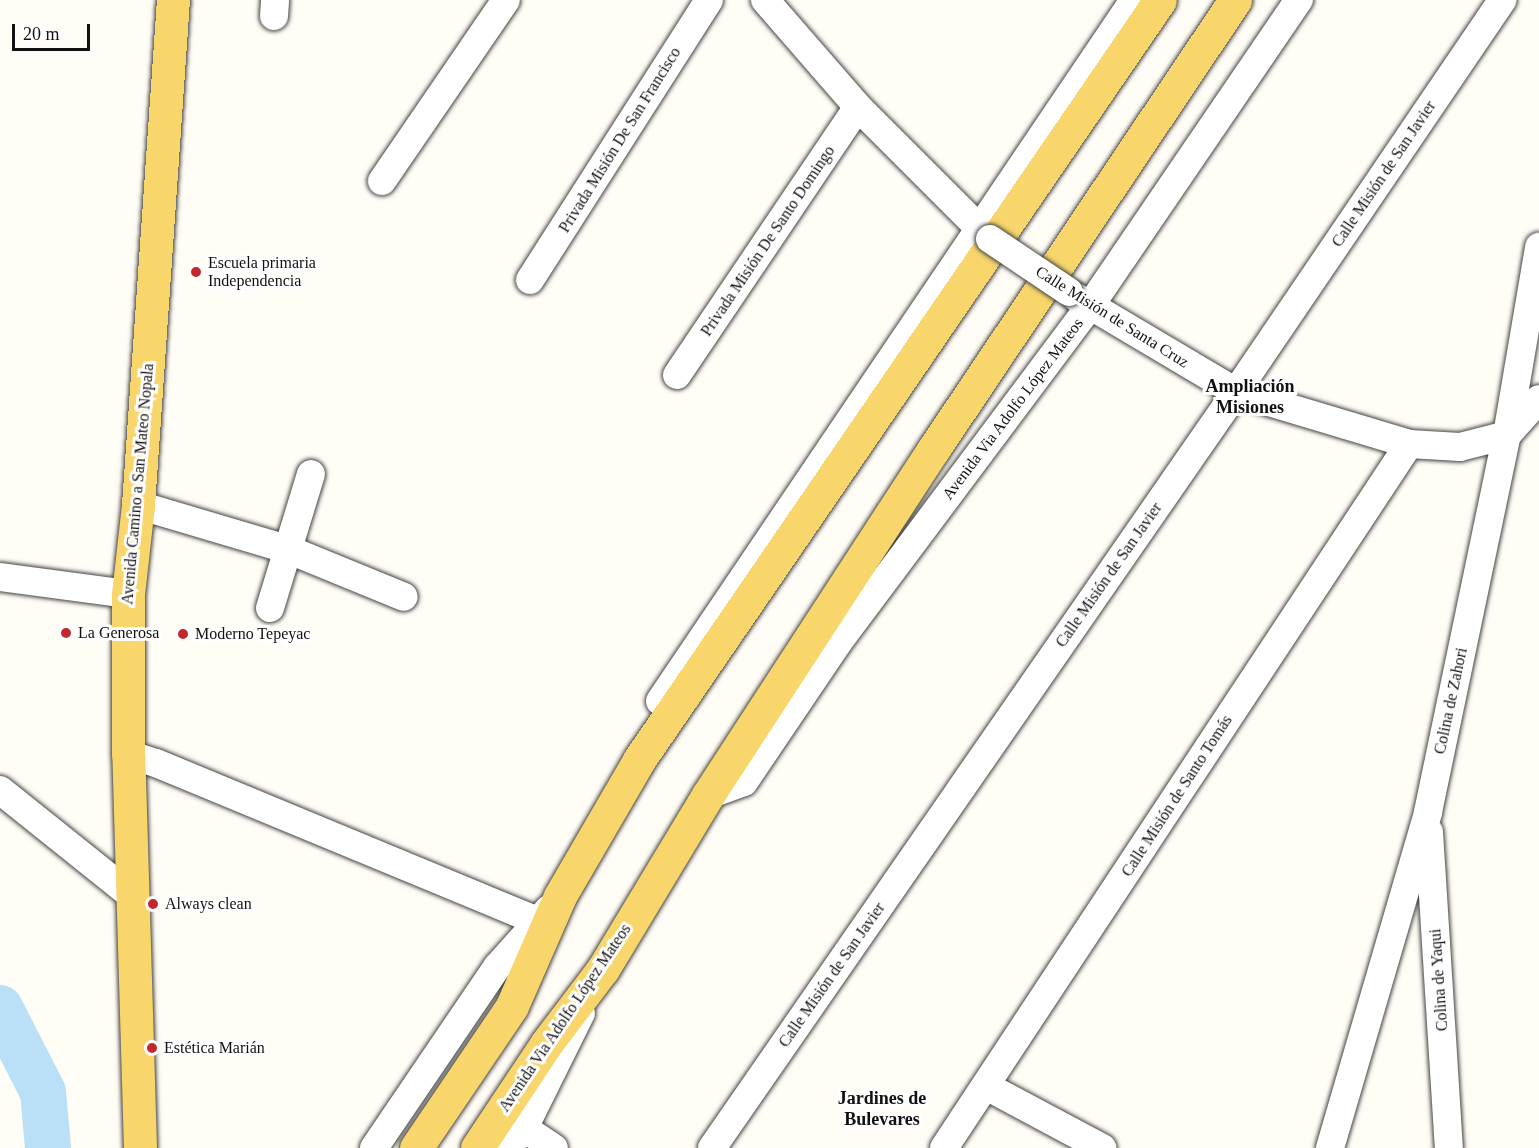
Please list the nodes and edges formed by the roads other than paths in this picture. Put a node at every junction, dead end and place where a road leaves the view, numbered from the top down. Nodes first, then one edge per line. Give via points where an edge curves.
1 (173, 0) edge
2 (506, 0) edge
3 (709, 0) edge
4 (765, 0) edge
5 (1134, 0) edge
6 (1160, 0) edge
7 (1235, 0) edge
8 (1299, 0) edge
9 (1502, 0) edge
10 (858, 106) junction
11 (382, 181) dead end
12 (984, 234) junction
13 (1539, 247) edge
14 (530, 280) dead end
15 (1080, 299) junction
16 (677, 375) dead end
17 (1236, 392) junction
18 (1539, 399) edge
19 (1507, 435) junction
20 (1410, 444) junction
21 (311, 474) dead end
22 (138, 505) junction
23 (287, 549) junction
24 (0, 577) edge
25 (128, 594) junction
26 (404, 597) dead end
27 (270, 608) dead end
28 (128, 754) junction
29 (639, 760) junction
30 (0, 790) edge
31 (708, 795) junction
32 (1428, 812) junction
33 (131, 895) junction
34 (561, 896) junction
35 (538, 921) junction
36 (603, 969) junction
37 (986, 1086) junction
38 (516, 1138) edge
39 (140, 1148) edge
40 (374, 1148) edge
41 (416, 1148) edge
42 (477, 1148) edge
43 (554, 1148) edge
44 (712, 1148) edge
45 (944, 1148) edge
46 (1102, 1148) edge
47 (1330, 1148) edge
48 (1449, 1148) edge

1 - 22 main road, Avenida Camino a San Mateo Nopala
2 - 11 street
3 - 14 street, Privada Misión De San Francisco
4 - 10 street, Calle Misión de Santa Cruz
5 - 12 street
6 - 29 main road
7 - 31 main road, Avenida Via Adolfo López Mateos via 933,450
8 - 15 street, Avenida Via Adolfo López Mateos
9 - 17 street, Calle Misión de San Javier
10 - 12 street, Calle Misión de Santa Cruz
10 - 16 street, Privada Misión De Santo Domingo
12 - 15 street, Calle Misión de Santa Cruz, bridge
12 - 29 street via 648,718
13 - 19 street, Colina de Zahori
15 - 17 street, Calle Misión de Santa Cruz
15 - 31 street, Avenida Via Adolfo López Mateos via 744,782
17 - 20 street, Calle Misión de Santa Cruz
17 - 44 street, Calle Misión de San Javier
18 - 19 street
19 - 20 street, Calle Misión de Santa Cruz via 1460,447
19 - 32 street, Colina de Zahori
20 - 37 street, Calle Misión de Santo Tomás
21 - 23 street
22 - 23 street
22 - 25 main road, Avenida Camino a San Mateo Nopala
23 - 26 street
23 - 27 street
24 - 25 street
25 - 28 main road, Avenida Camino a San Mateo Nopala
28 - 33 main road, Avenida Camino a San Mateo Nopala
28 - 35 street
29 - 34 main road
30 - 33 street
31 - 36 main road, Avenida Via Adolfo López Mateos
32 - 47 street, Colina de Zahori
32 - 48 street, Colina de Yaqui
33 - 39 main road, Avenida Camino a San Mateo Nopala
34 - 35 street
34 - 41 main road via 512,1006
35 - 40 street via 497,967
36 - 38 street
36 - 42 main road, Avenida Via Adolfo López Mateos via 546,1044
37 - 45 street, Calle Misión de Santo Tomás
37 - 46 street
38 - 43 street

